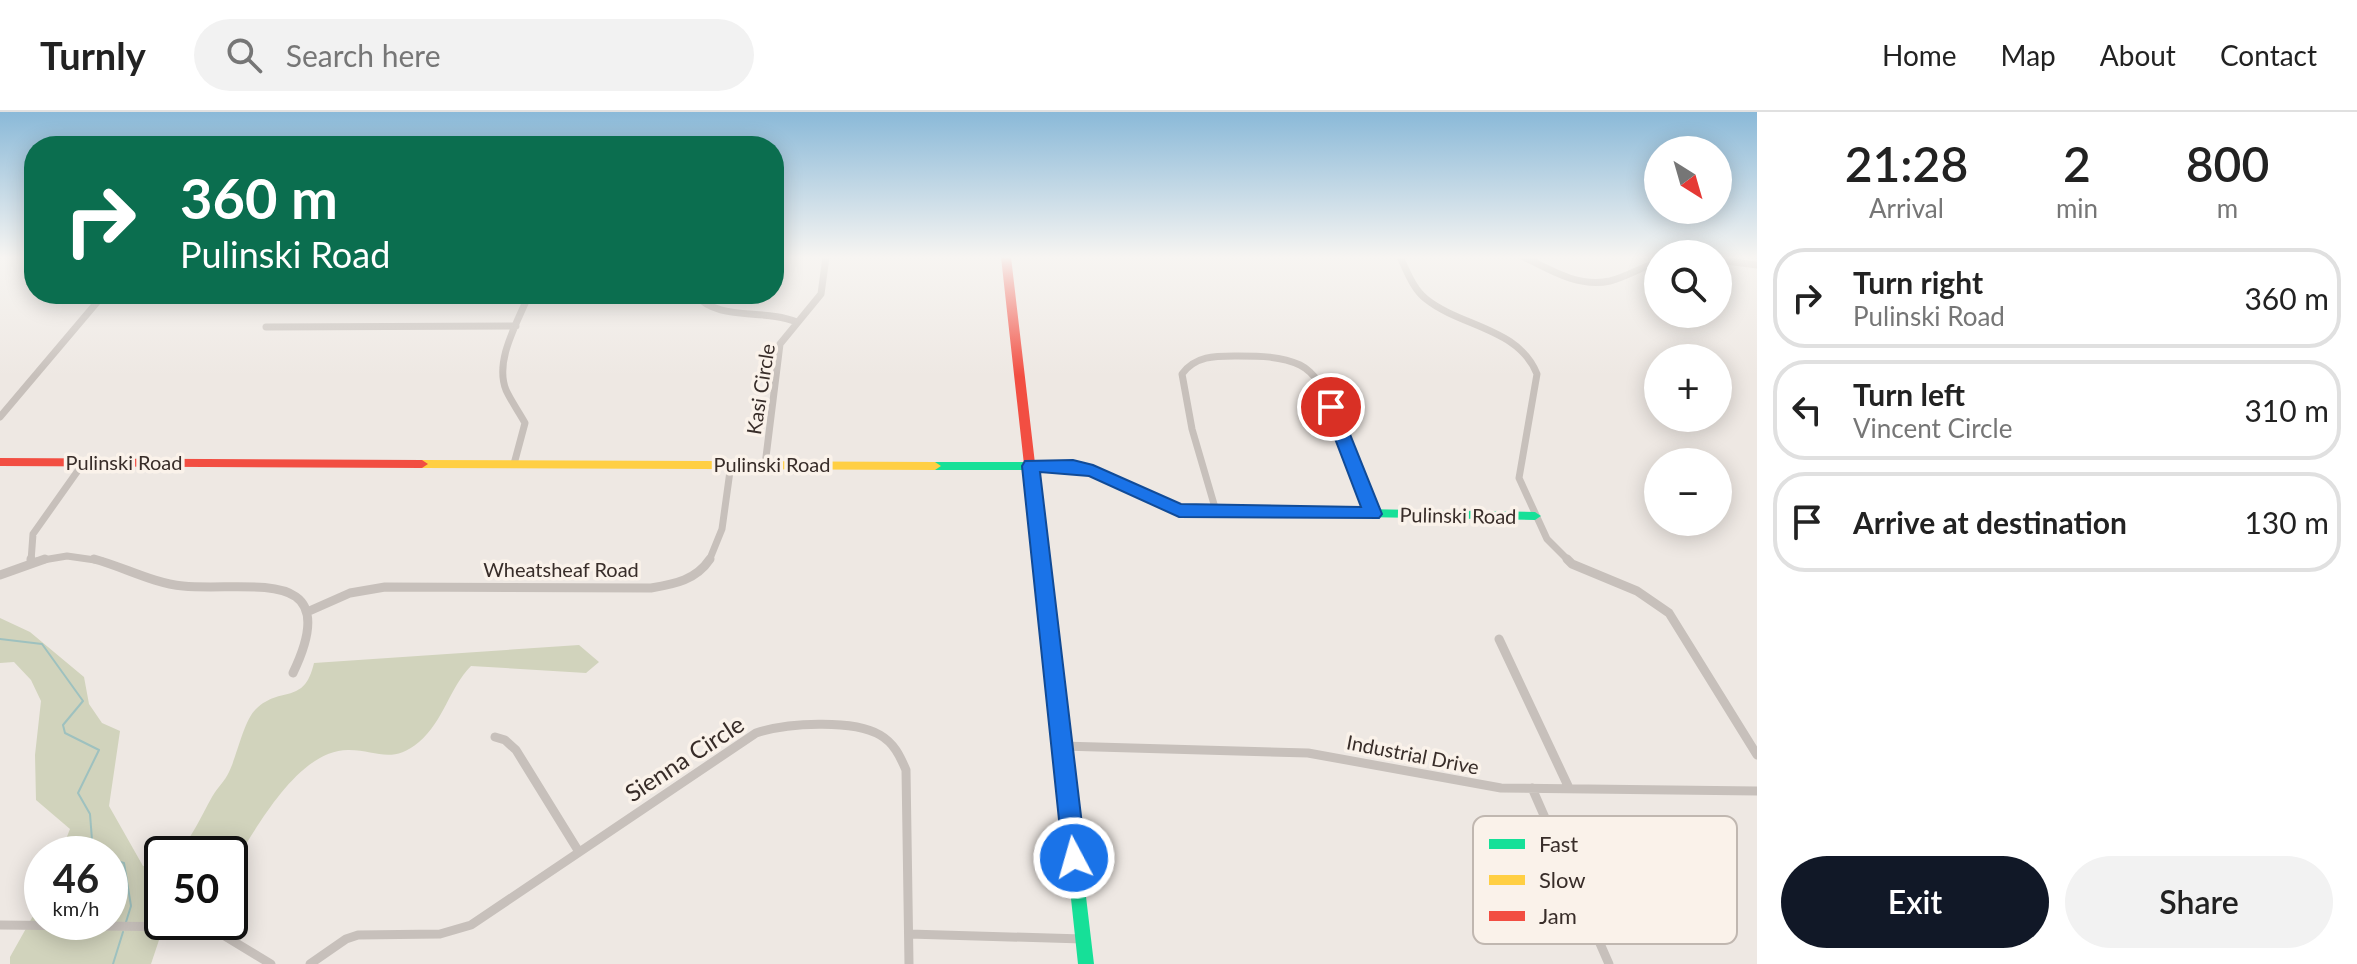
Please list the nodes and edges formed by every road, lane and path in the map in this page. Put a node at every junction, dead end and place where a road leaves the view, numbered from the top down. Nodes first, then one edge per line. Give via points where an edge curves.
1 (818, 297) edge
2 (1011, 297) edge
3 (1424, 297) edge
4 (96, 304) edge
5 (525, 304) edge
6 (704, 304) edge
7 (797, 322) junction
8 (516, 326) junction
9 (266, 327) dead end
10 (0, 417) edge
11 (0, 462) edge
12 (84, 462) junction
13 (514, 464) junction
14 (731, 464) junction
15 (765, 465) junction
16 (1031, 466) junction
17 (1216, 511) junction
18 (1373, 514) junction
19 (1535, 516) junction
20 (31, 562) junction
21 (0, 575) edge
22 (307, 612) junction
23 (1499, 639) dead end
24 (293, 673) dead end
25 (495, 737) dead end
26 (1062, 746) junction
27 (1757, 755) edge
28 (1532, 788) junction
29 (1569, 788) junction
30 (1757, 791) edge
31 (1544, 816) edge
32 (579, 852) junction
33 (0, 925) edge
34 (909, 934) junction
35 (1083, 939) junction
36 (1600, 944) edge
37 (271, 964) edge
38 (310, 964) edge
39 (909, 964) edge
40 (1086, 964) edge
41 (1609, 964) edge

1 - 7 street, Kasi Circle
2 - 16 street
3 - 19 street via 1510,342 1535,367 1519,478
4 - 10 street
5 - 8 street
6 - 7 street, Kasi Circle
7 - 15 street, Kasi Circle via 780,344
8 - 9 street
8 - 13 street via 502,373 525,423
11 - 12 street, Pulinski Road
12 - 13 street, Pulinski Road
12 - 20 street via 33,534
13 - 14 street, Pulinski Road
14 - 15 street, Pulinski Road
14 - 22 street, Wheatsheaf Road via 718,549 709,565 687,581 651,588 385,587 350,593
15 - 16 street, Pulinski Road
16 - 17 street, Pulinski Road via 1084,468 1168,508
16 - 26 street
17 - 18 street, Pulinski Road
17 - 18 street via 1182,374 1206,357 1272,357 1300,365 1320,380
18 - 19 street, Pulinski Road
19 - 27 street via 1554,549 1572,564 1637,591 1669,613
20 - 21 street
20 - 22 street via 78,556 172,584 273,587 290,594
22 - 24 street via 308,639
23 - 29 street
25 - 32 street via 516,750
26 - 28 street, Industrial Drive via 1305,753 1459,784
26 - 35 street
28 - 29 street, Industrial Drive
28 - 31 street
29 - 30 street, Industrial Drive
32 - 34 street, Sienna Circle via 756,733 775,727 857,725 886,739 906,770
32 - 38 street, Sienna Circle via 471,925 440,934 358,935
33 - 37 street via 192,927 223,935
34 - 35 street
34 - 39 street, Sienna Circle
35 - 40 street
36 - 41 street

